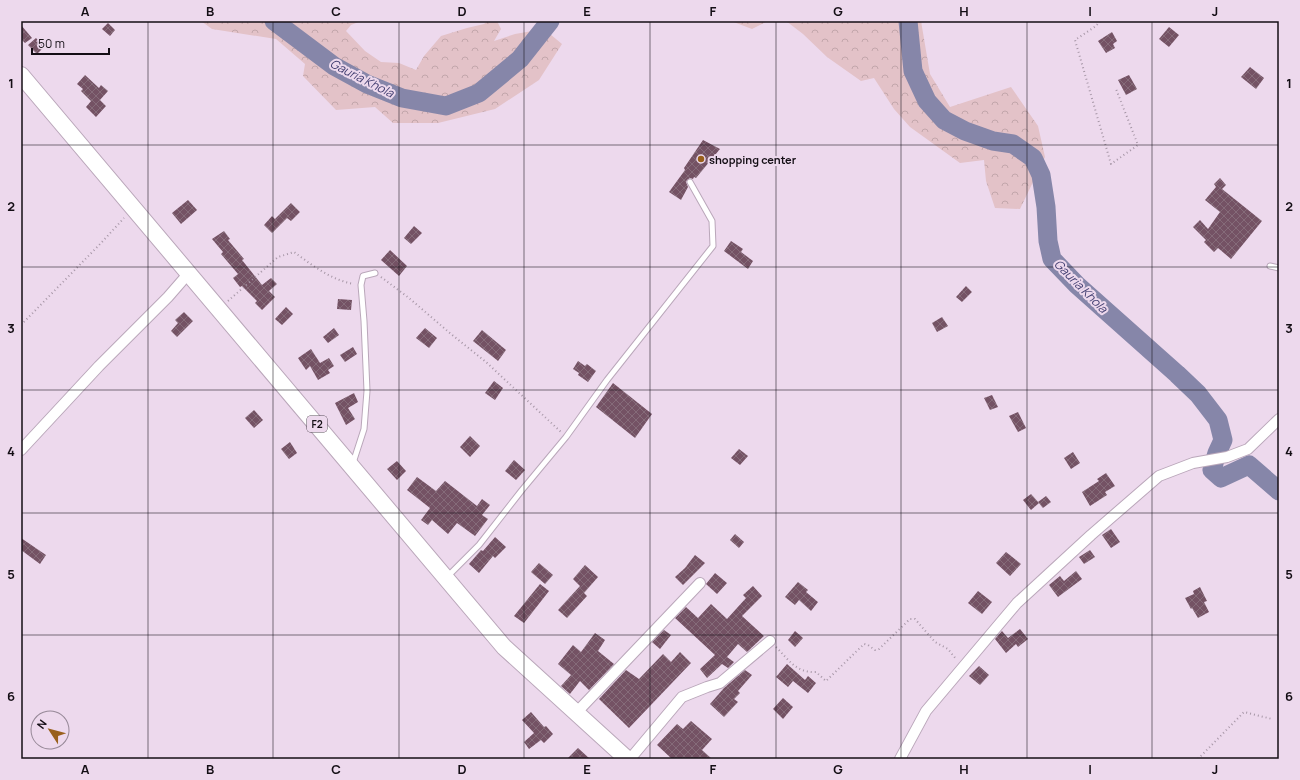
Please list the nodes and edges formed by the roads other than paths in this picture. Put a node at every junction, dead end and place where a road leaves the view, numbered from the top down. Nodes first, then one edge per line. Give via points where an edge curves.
1 (21, 75) edge
2 (690, 182) dead end
3 (1270, 266) dead end
4 (1279, 268) edge
5 (375, 273) road end
6 (188, 274) junction
7 (1279, 419) edge
8 (21, 450) edge
9 (352, 466) junction
10 (446, 578) junction
11 (700, 583) dead end
12 (770, 641) road end
13 (576, 713) junction
14 (627, 759) edge
15 (630, 759) edge
16 (900, 759) edge

1 - 6 main road, F2
2 - 10 lane via 712,221 713,246 607,380 566,437 479,545
3 - 4 lane
5 - 9 lane via 363,276 361,285 367,391 364,429
6 - 8 street
6 - 9 main road, F2
7 - 16 street via 1248,449 1227,457 1194,463 1159,476 1090,535 1017,603 966,663 926,711
9 - 10 main road, F2
10 - 13 main road, F2 via 504,647
11 - 13 street
12 - 15 street via 720,683 682,697
13 - 14 main road, F2

